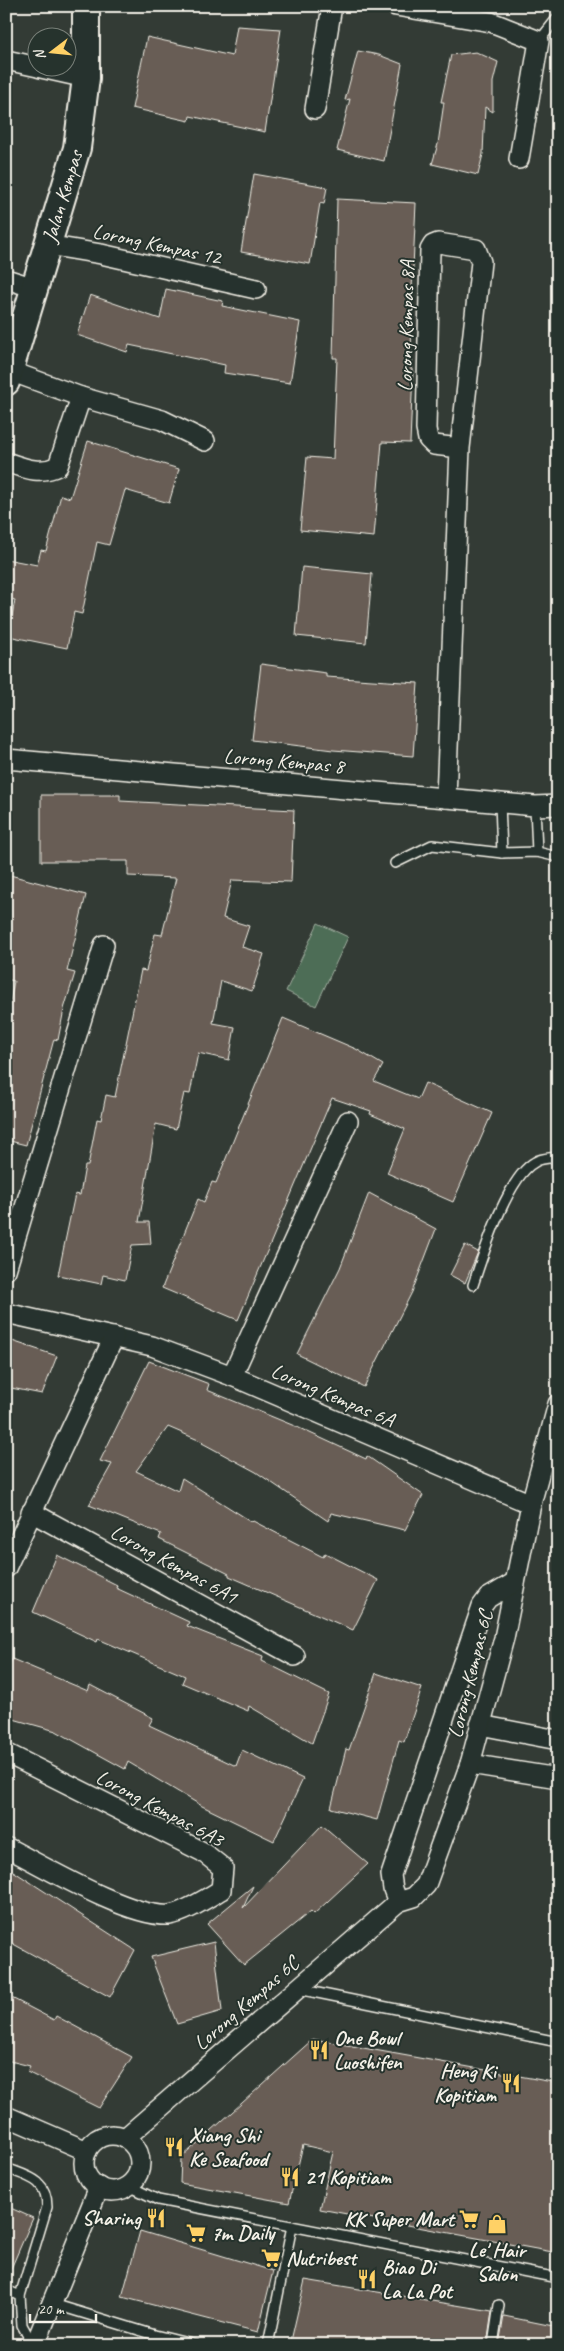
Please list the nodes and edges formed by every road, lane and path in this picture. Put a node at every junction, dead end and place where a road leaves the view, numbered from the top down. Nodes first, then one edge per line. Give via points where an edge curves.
1 (86, 6) edge
2 (332, 6) edge
3 (396, 6) edge
4 (558, 17) edge
5 (539, 41) junction
6 (6, 60) edge
7 (28, 65) edge
8 (78, 76) edge
9 (86, 78) junction
10 (315, 109) dead end
11 (519, 159) dead end
12 (48, 245) junction
13 (6, 279) edge
14 (35, 288) junction
15 (256, 289) dead end
16 (8, 377) edge
17 (81, 398) junction
18 (206, 441) dead end
19 (460, 448) junction
20 (6, 462) edge
21 (6, 759) edge
22 (446, 798) junction
23 (500, 803) junction
24 (558, 805) edge
25 (535, 806) junction
26 (537, 852) junction
27 (502, 853) junction
28 (558, 857) edge
29 (395, 863) dead end
30 (104, 945) dead end
31 (348, 1121) dead end
32 (558, 1156) edge
33 (6, 1270) edge
34 (473, 1285) dead end
35 (6, 1313) edge
36 (114, 1337) junction
37 (232, 1376) junction
38 (558, 1404) edge
39 (531, 1504) junction
40 (31, 1512) junction
41 (14, 1534) edge
42 (6, 1568) edge
43 (515, 1582) junction
44 (295, 1656) dead end
45 (480, 1725) junction
46 (558, 1740) edge
47 (6, 1754) edge
48 (470, 1764) junction
49 (558, 1778) edge
50 (6, 1847) edge
51 (398, 1902) junction
52 (296, 1989) junction
53 (558, 2042) edge
54 (6, 2116) edge
55 (125, 2138) junction
56 (87, 2151) junction
57 (6, 2168) edge
58 (129, 2186) junction
59 (99, 2187) junction
60 (292, 2226) junction
61 (558, 2278) edge
62 (6, 2290) edge
63 (20, 2296) junction
64 (54, 2304) junction
65 (499, 2305) dead end
66 (34, 2345) edge
67 (196, 2345) edge
68 (268, 2345) edge
69 (493, 2345) edge

1 - 9 street, Jalan Kempas
2 - 10 street
3 - 5 street via 492,22
4 - 5 lane
5 - 11 street
6 - 7 street
8 - 9 street
9 - 12 street, Jalan Kempas via 77,148
12 - 14 street, Jalan Kempas
12 - 15 street, Lorong Kempas 12
13 - 14 street
14 - 16 street, Jalan Kempas
16 - 17 street
17 - 18 street via 162,420
17 - 20 street via 58,466 47,472
19 - 19 street, Lorong Kempas 8A via 481,262 476,249 438,243 430,250 426,429 434,446
19 - 22 street, Lorong Kempas 8A
21 - 22 street, Lorong Kempas 8
22 - 23 street, Lorong Kempas 8
23 - 25 street, Lorong Kempas 8
23 - 27 lane
24 - 25 street, Lorong Kempas 8
25 - 26 lane
26 - 27 lane
26 - 28 lane
27 - 29 lane via 432,845
30 - 33 street
31 - 37 street
32 - 34 lane via 535,1162 514,1184 493,1227
35 - 36 street, Lorong Kempas 6A
36 - 37 street, Lorong Kempas 6A via 152,1346
36 - 40 street
37 - 39 street, Lorong Kempas 6A
38 - 39 street, Lorong Kempas 6C
39 - 43 street, Lorong Kempas 6C
40 - 41 street
40 - 44 street, Lorong Kempas 6A1
41 - 42 street
43 - 45 street, Lorong Kempas 6C via 504,1638
43 - 51 street, Lorong Kempas 6C via 482,1606 391,1875
45 - 46 street
45 - 48 street, Lorong Kempas 6C
47 - 50 street, Lorong Kempas 6A3 via 203,1852 223,1868 221,1890 170,1915 138,1911
48 - 49 street
48 - 51 street, Lorong Kempas 6C via 426,1885 414,1897
51 - 52 street, Lorong Kempas 6C
52 - 53 lane
52 - 55 street, Lorong Kempas 6C
54 - 56 street
55 - 56 street via 116,2135 99,2138
55 - 58 street via 138,2151 140,2161 136,2179
56 - 59 street via 85,2169 88,2177
57 - 63 lane via 36,2180 47,2193 47,2207
58 - 59 street via 112,2191
58 - 60 lane via 158,2200
59 - 64 street
60 - 61 lane
60 - 68 lane
62 - 63 lane
63 - 66 lane via 22,2325
64 - 66 street
64 - 67 lane via 155,2336
65 - 69 lane

